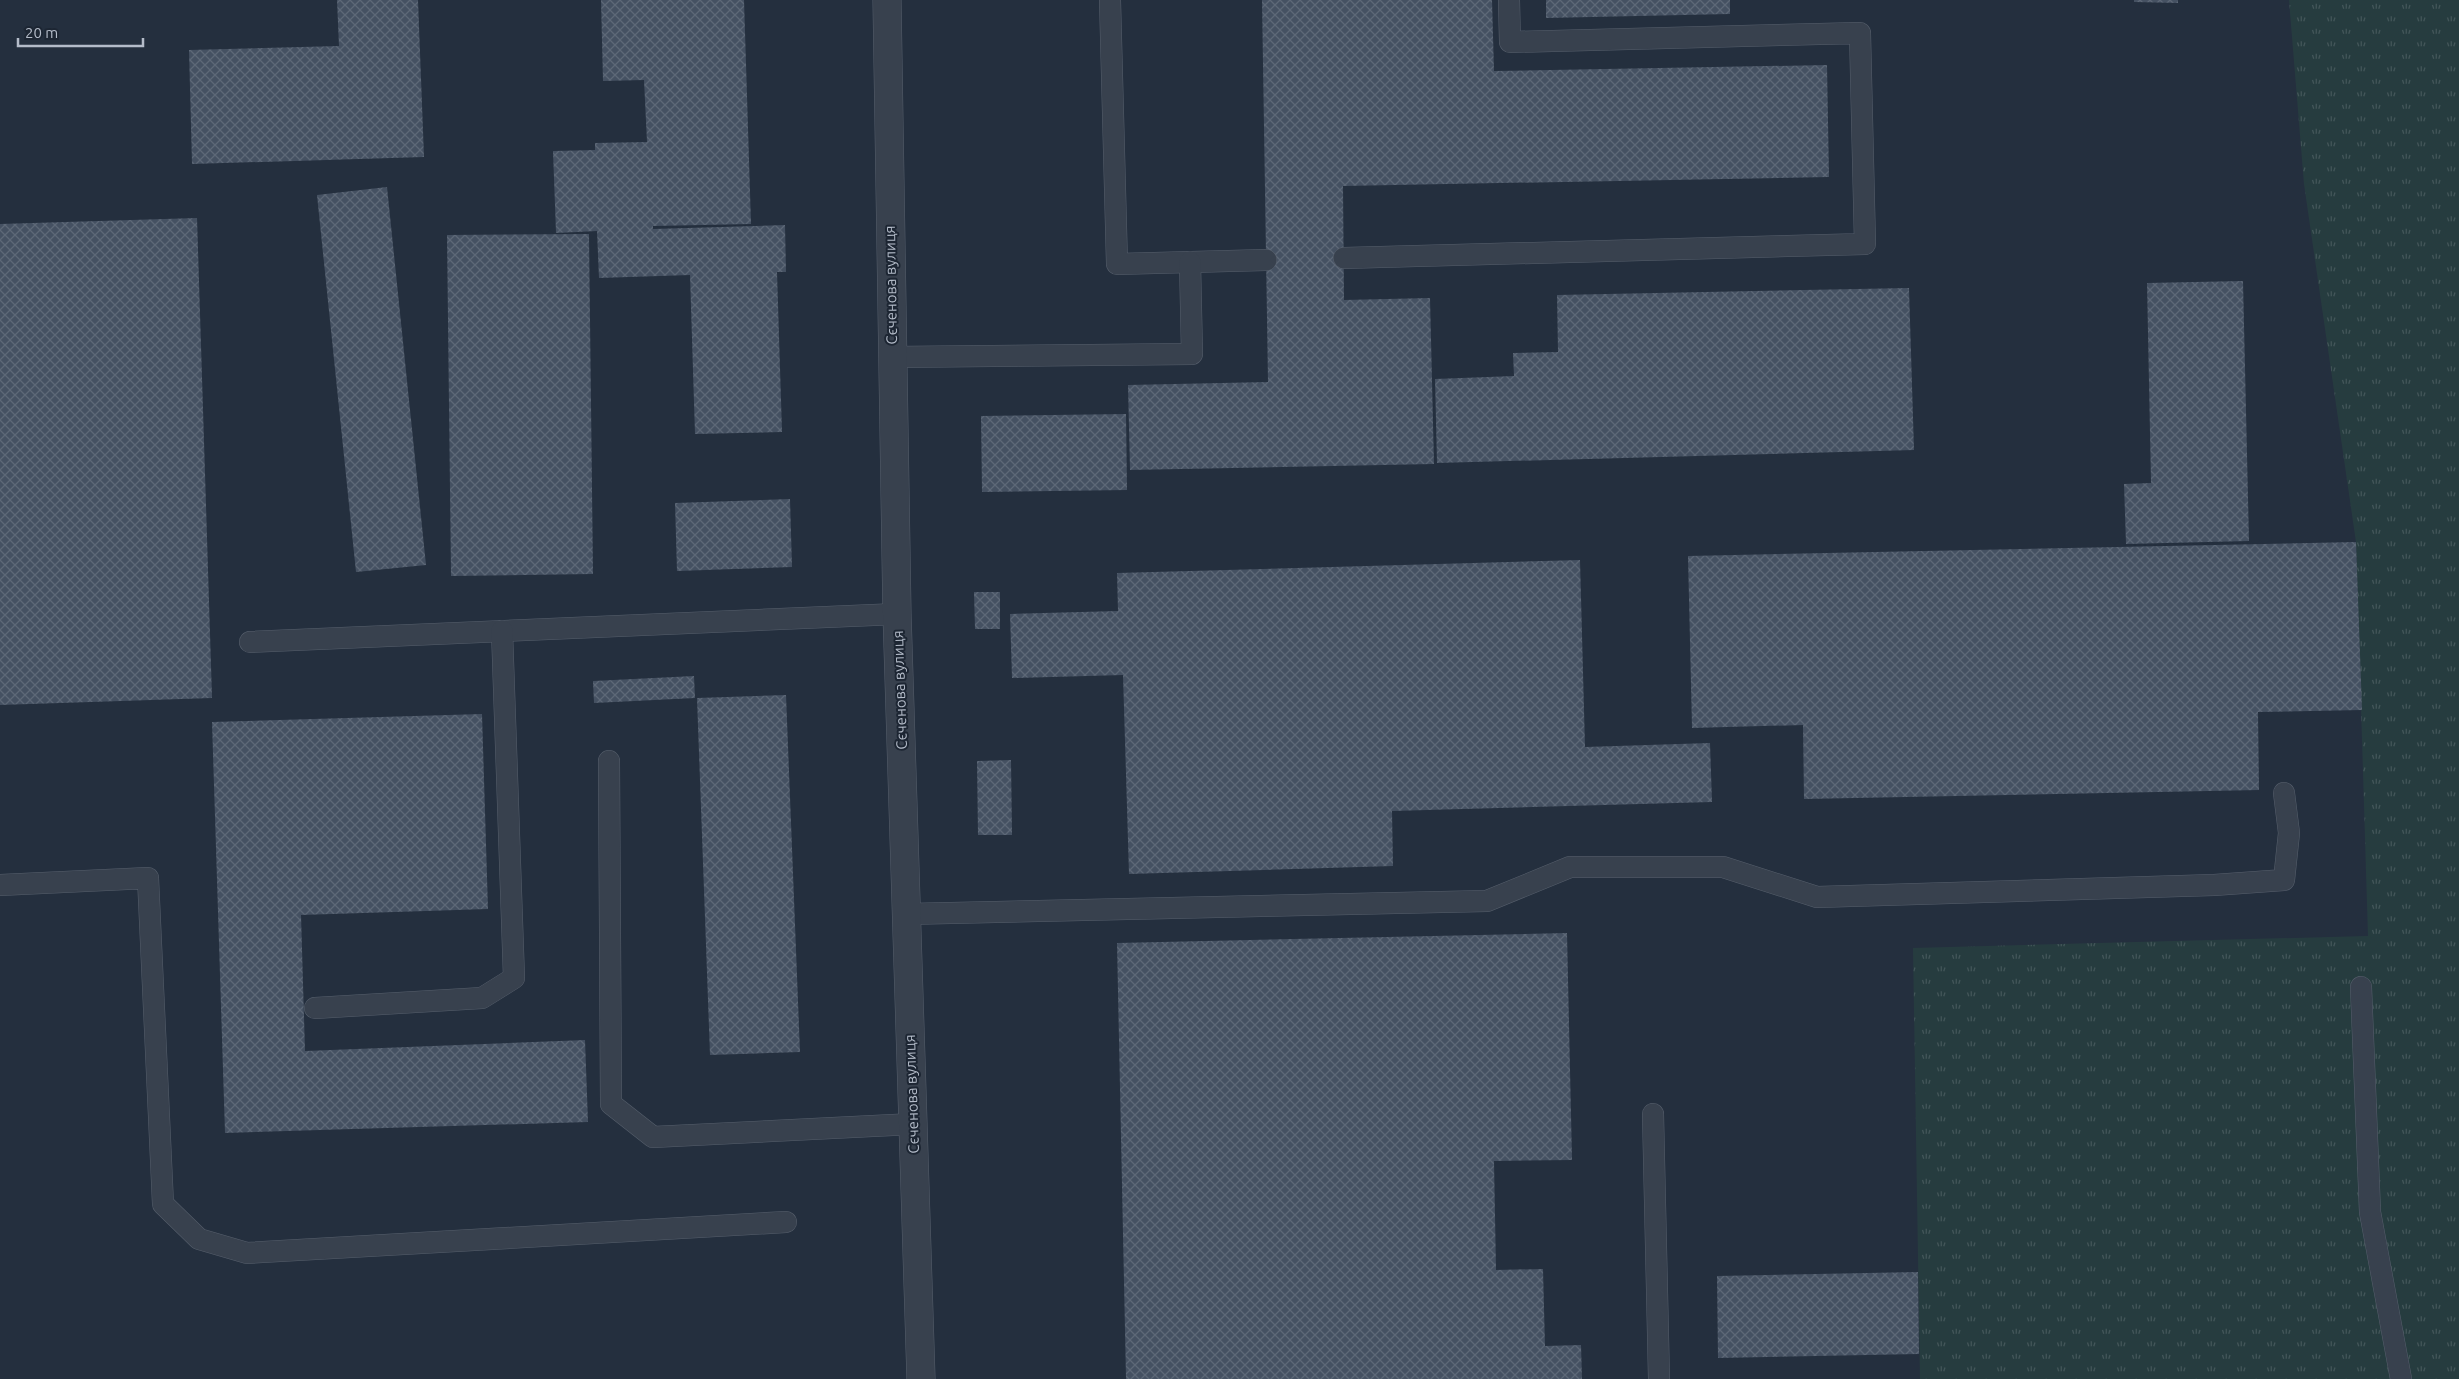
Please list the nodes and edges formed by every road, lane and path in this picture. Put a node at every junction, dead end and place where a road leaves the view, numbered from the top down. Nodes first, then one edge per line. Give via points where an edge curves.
1 (887, 0) edge
2 (1110, 0) edge
3 (1509, 0) edge
4 (1344, 258) dead end
5 (1266, 260) dead end
6 (1190, 262) junction
7 (891, 357) junction
8 (898, 614) junction
9 (502, 631) junction
10 (250, 642) dead end
11 (609, 761) dead end
12 (2284, 793) dead end
13 (0, 885) edge
14 (906, 914) junction
15 (2361, 986) dead end
16 (315, 1008) dead end
17 (1653, 1114) dead end
18 (913, 1124) junction
19 (786, 1222) dead end
20 (921, 1379) edge
21 (1659, 1379) edge
22 (2401, 1379) edge

1 - 7 street, Сєченова вулиця
2 - 6 lane via 1116,264
3 - 4 lane via 1510,42 1860,33 1865,244
5 - 6 lane
6 - 7 lane via 1192,354
7 - 8 street, Сєченова вулиця
8 - 9 lane
8 - 14 street, Сєченова вулиця
9 - 10 lane
9 - 16 lane via 514,978 482,998
11 - 18 lane via 611,1104 653,1137
12 - 14 lane via 2289,833 2284,880 1818,897 1723,867 1570,867 1487,901
13 - 19 lane via 148,878 163,1204 199,1239 247,1253
14 - 18 street, Сєченова вулиця
15 - 22 lane via 2370,1212
17 - 21 lane
18 - 20 street, Сєченова вулиця

